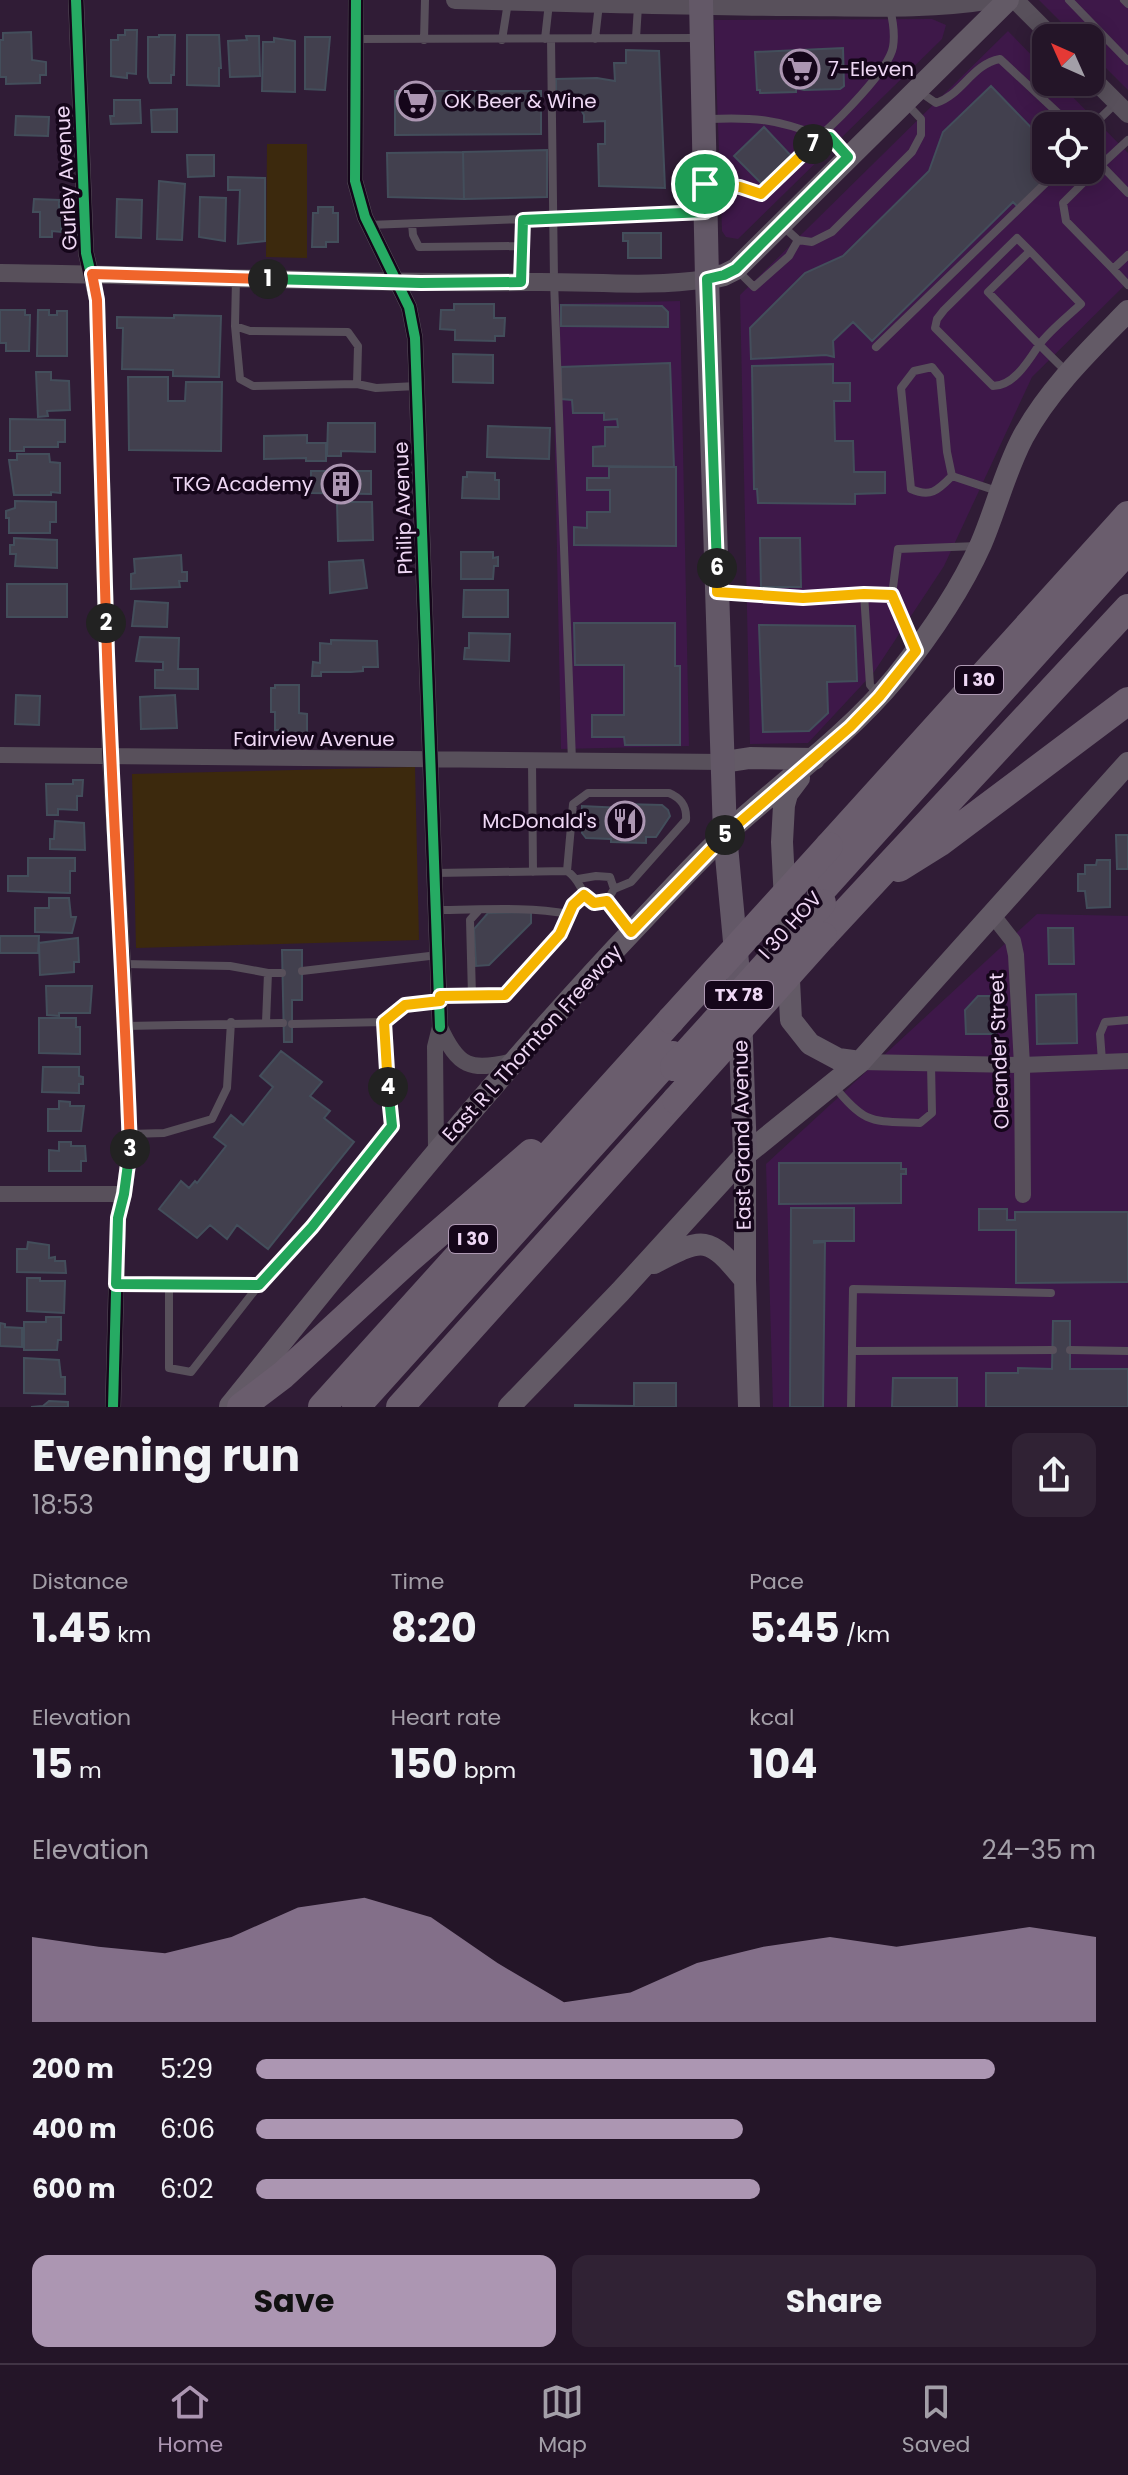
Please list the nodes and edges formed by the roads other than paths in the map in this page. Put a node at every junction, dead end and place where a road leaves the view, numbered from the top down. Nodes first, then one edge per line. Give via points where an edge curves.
1 (76, 0) edge
2 (356, 0) edge
3 (425, 0) edge
4 (455, 0) edge
5 (992, 0) edge
6 (1008, 0) edge
7 (1015, 0) edge
8 (1069, 0) edge
9 (508, 1) edge
10 (549, 2) junction
11 (701, 3) edge
12 (929, 3) edge
13 (599, 4) junction
14 (638, 5) junction
15 (890, 7) junction
16 (1039, 24) edge
17 (636, 38) junction
18 (701, 38) junction
19 (356, 39) junction
20 (548, 39) junction
21 (595, 39) junction
22 (424, 40) junction
23 (502, 40) junction
24 (1128, 61) edge
25 (1104, 89) edge
26 (910, 96) junction
27 (1124, 108) edge
28 (1057, 112) edge
29 (703, 119) junction
30 (1104, 120) edge
31 (820, 136) junction
32 (1128, 140) edge
33 (848, 157) junction
34 (1104, 162) edge
35 (1104, 168) edge
36 (705, 184) junction
37 (1045, 184) edge
38 (1082, 184) edge
39 (1128, 193) edge
40 (705, 212) junction
41 (552, 219) junction
42 (523, 220) junction
43 (412, 224) junction
44 (368, 225) junction
45 (787, 230) dead end
46 (798, 240) junction
47 (522, 246) junction
48 (1030, 251) junction
49 (1128, 255) edge
50 (736, 269) junction
51 (1113, 269) junction
52 (0, 273) edge
53 (92, 274) junction
54 (236, 279) junction
55 (707, 279) junction
56 (396, 281) junction
57 (554, 281) junction
58 (521, 282) junction
59 (1128, 285) edge
60 (1128, 311) edge
61 (235, 326) junction
62 (1039, 345) junction
63 (876, 347) dead end
64 (1067, 372) junction
65 (357, 384) junction
66 (417, 386) junction
67 (952, 476) junction
68 (1001, 493) junction
69 (1128, 515) edge
70 (980, 546) junction
71 (1128, 550) edge
72 (1128, 563) edge
73 (717, 592) junction
74 (864, 594) junction
75 (892, 595) junction
76 (1128, 608) edge
77 (916, 651) junction
78 (879, 697) junction
79 (1128, 701) edge
80 (0, 755) edge
81 (110, 757) junction
82 (814, 759) junction
83 (429, 760) junction
84 (532, 761) junction
85 (572, 761) junction
86 (724, 762) junction
87 (1128, 763) edge
88 (725, 835) junction
89 (567, 871) junction
90 (533, 872) junction
91 (435, 873) junction
92 (578, 879) junction
93 (868, 887) junction
94 (614, 889) junction
95 (584, 895) junction
96 (821, 897) junction
97 (607, 901) junction
98 (436, 910) junction
99 (479, 910) junction
100 (991, 913) junction
101 (569, 914) junction
102 (631, 932) junction
103 (439, 955) junction
104 (123, 964) junction
105 (302, 971) dead end
106 (268, 973) junction
107 (282, 973) dead end
108 (472, 996) junction
109 (440, 999) junction
110 (1128, 1020) edge
111 (231, 1022) junction
112 (266, 1022) junction
113 (384, 1022) junction
114 (125, 1026) junction
115 (440, 1027) junction
116 (513, 1061) junction
117 (674, 1061) junction
118 (1102, 1061) junction
119 (1128, 1061) edge
120 (860, 1062) junction
121 (931, 1063) junction
122 (1022, 1065) junction
123 (625, 1071) junction
124 (832, 1084) junction
125 (129, 1134) junction
126 (436, 1151) junction
127 (745, 1155) junction
128 (0, 1194) edge
129 (124, 1194) junction
130 (1023, 1195) dead end
131 (639, 1271) junction
132 (745, 1280) junction
133 (116, 1284) junction
134 (169, 1284) junction
135 (259, 1285) junction
136 (1051, 1293) dead end
137 (1053, 1350) dead end
138 (1070, 1350) dead end
139 (852, 1351) junction
140 (1128, 1351) edge
141 (113, 1407) edge
142 (229, 1407) edge
143 (241, 1407) edge
144 (322, 1407) edge
145 (356, 1407) edge
146 (368, 1407) edge
147 (400, 1407) edge
148 (509, 1407) edge
149 (749, 1407) edge
150 (851, 1407) edge

1 - 53 street, Gurley Avenue via 86,253
2 - 19 street, Philip Avenue
3 - 22 lane
4 - 9 street
5 - 12 street
6 - 26 main road
7 - 16 street
8 - 24 lane
9 - 10 street
9 - 23 lane
10 - 13 street
10 - 20 lane
11 - 14 street
11 - 15 street
11 - 18 main road, East Grand Avenue / TX 78
12 - 15 street
13 - 14 street
13 - 21 lane
14 - 17 lane
15 - 31 lane via 893,51 848,110
17 - 18 lane
17 - 21 lane
18 - 29 main road, East Grand Avenue / TX 78
19 - 22 lane
19 - 44 street, Philip Avenue via 355,181
20 - 21 lane
20 - 23 lane
20 - 41 lane
22 - 23 lane
25 - 27 street
26 - 28 lane via 936,103 946,100 978,68 1000,59
26 - 33 main road
26 - 46 lane via 921,119 921,135 912,152 832,232 812,242
27 - 30 lane
29 - 31 lane via 753,117 786,122
29 - 36 main road, East Grand Avenue / TX 78
31 - 33 lane via 830,137
31 - 36 lane via 761,194
32 - 34 lane
33 - 50 main road
35 - 39 lane
36 - 40 main road, East Grand Avenue / TX 78
37 - 63 lane
38 - 51 lane via 1063,203 1066,221
40 - 41 lane
40 - 55 main road, East Grand Avenue / TX 78
41 - 42 lane
41 - 57 lane
42 - 43 lane
42 - 47 lane
43 - 44 lane
43 - 47 lane via 419,247
44 - 56 street, Philip Avenue
45 - 46 lane
46 - 50 lane via 789,256 754,287
47 - 58 lane
48 - 62 lane via 988,292
48 - 62 lane via 1081,304
48 - 62 lane via 1017,238 940,314 935,328 993,386 1007,383
49 - 51 lane
50 - 55 main road
51 - 59 lane
52 - 53 street
53 - 54 street
53 - 81 street, Gurley Avenue via 98,316
54 - 56 street
54 - 61 lane
55 - 57 street via 676,284
55 - 73 main road, East Grand Avenue / TX 78
56 - 58 street
56 - 66 street, Philip Avenue via 409,307
57 - 58 street
57 - 85 lane
60 - 64 main road, East R L Thornton Freeway
61 - 65 lane via 250,331 348,332 358,346
61 - 65 lane via 240,379 253,386
62 - 64 lane
64 - 68 main road, East R L Thornton Freeway via 1021,440
65 - 66 lane
66 - 83 street, Philip Avenue
67 - 67 lane via 940,377 932,367 914,371 901,388 911,489 934,494
67 - 68 lane
68 - 70 main road, East R L Thornton Freeway
69 - 123 highway, I 30, bridge
70 - 75 lane via 898,549
70 - 77 main road, East R L Thornton Freeway
71 - 96 highway, I 30 HOV
72 - 96 highway, I 30 HOV
73 - 74 lane via 803,598
73 - 86 main road, East Grand Avenue / TX 78
74 - 75 lane
74 - 78 lane via 870,685
75 - 77 lane
76 - 93 highway
77 - 78 main road, East R L Thornton Freeway
78 - 82 main road, East R L Thornton Freeway
79 - 93 highway via 939,843
80 - 81 street, Fairview Avenue
81 - 83 street, Fairview Avenue
81 - 104 street, Gurley Avenue
82 - 86 main road
82 - 88 main road, East R L Thornton Freeway
82 - 120 main road via 784,805 791,1020 810,1044 838,1059
83 - 84 street, Fairview Avenue
83 - 91 street, Philip Avenue
84 - 85 street, Fairview Avenue
84 - 90 lane
85 - 86 street, Fairview Avenue
86 - 88 main road, East Grand Avenue / TX 78
87 - 100 main road
88 - 102 main road, East R L Thornton Freeway
88 - 127 main road, East Grand Avenue / TX 78 via 739,984
89 - 90 lane
89 - 92 lane
89 - 94 lane via 573,804 588,793 677,796 687,810 686,820 631,882
90 - 91 lane
91 - 98 street, Philip Avenue
92 - 94 lane via 610,877
92 - 95 lane
93 - 147 highway, bridge
94 - 97 lane
95 - 97 lane via 594,903
95 - 101 lane
96 - 117 highway, I 30 HOV
97 - 102 lane
98 - 99 lane
98 - 103 street, Philip Avenue
99 - 101 lane
99 - 108 lane via 470,920
100 - 120 main road
100 - 122 street, Oleander Street via 1013,941 1016,955
101 - 108 lane via 560,934 505,995
102 - 116 main road, East R L Thornton Freeway
103 - 105 lane
103 - 109 street, Philip Avenue
104 - 106 lane via 230,966
104 - 114 street, Gurley Avenue
106 - 107 lane
106 - 112 lane
108 - 109 lane
109 - 113 lane via 405,1005
109 - 115 street, Philip Avenue
110 - 118 lane via 1105,1022 1100,1034
111 - 112 lane
111 - 114 lane
111 - 125 lane via 227,1088 212,1119 164,1133
112 - 113 lane
113 - 135 lane via 392,1126
114 - 125 street, Gurley Avenue
115 - 116 street via 451,1051 471,1065
115 - 126 street, Philip Avenue via 435,1047
116 - 126 main road, East R L Thornton Freeway
117 - 145 highway, I 30 HOV
117 - 146 highway, I 30 HOV
118 - 119 street
118 - 122 street
120 - 121 street
120 - 124 main road
121 - 122 street
121 - 124 lane via 932,1113 920,1123 870,1121
122 - 130 street, Oleander Street
123 - 143 highway
123 - 144 highway, I 30
124 - 127 main road
125 - 129 street, Gurley Avenue
126 - 142 main road, East R L Thornton Freeway
127 - 131 main road
127 - 132 main road, East Grand Avenue
128 - 129 street
129 - 133 street, Gurley Avenue
131 - 132 main road via 701,1243 713,1246
131 - 148 main road
132 - 149 main road, East Grand Avenue
133 - 134 lane
133 - 141 street, Gurley Avenue
134 - 135 lane
134 - 135 lane via 169,1368 191,1372
136 - 139 lane via 853,1289
137 - 139 lane
138 - 140 lane
139 - 150 lane

